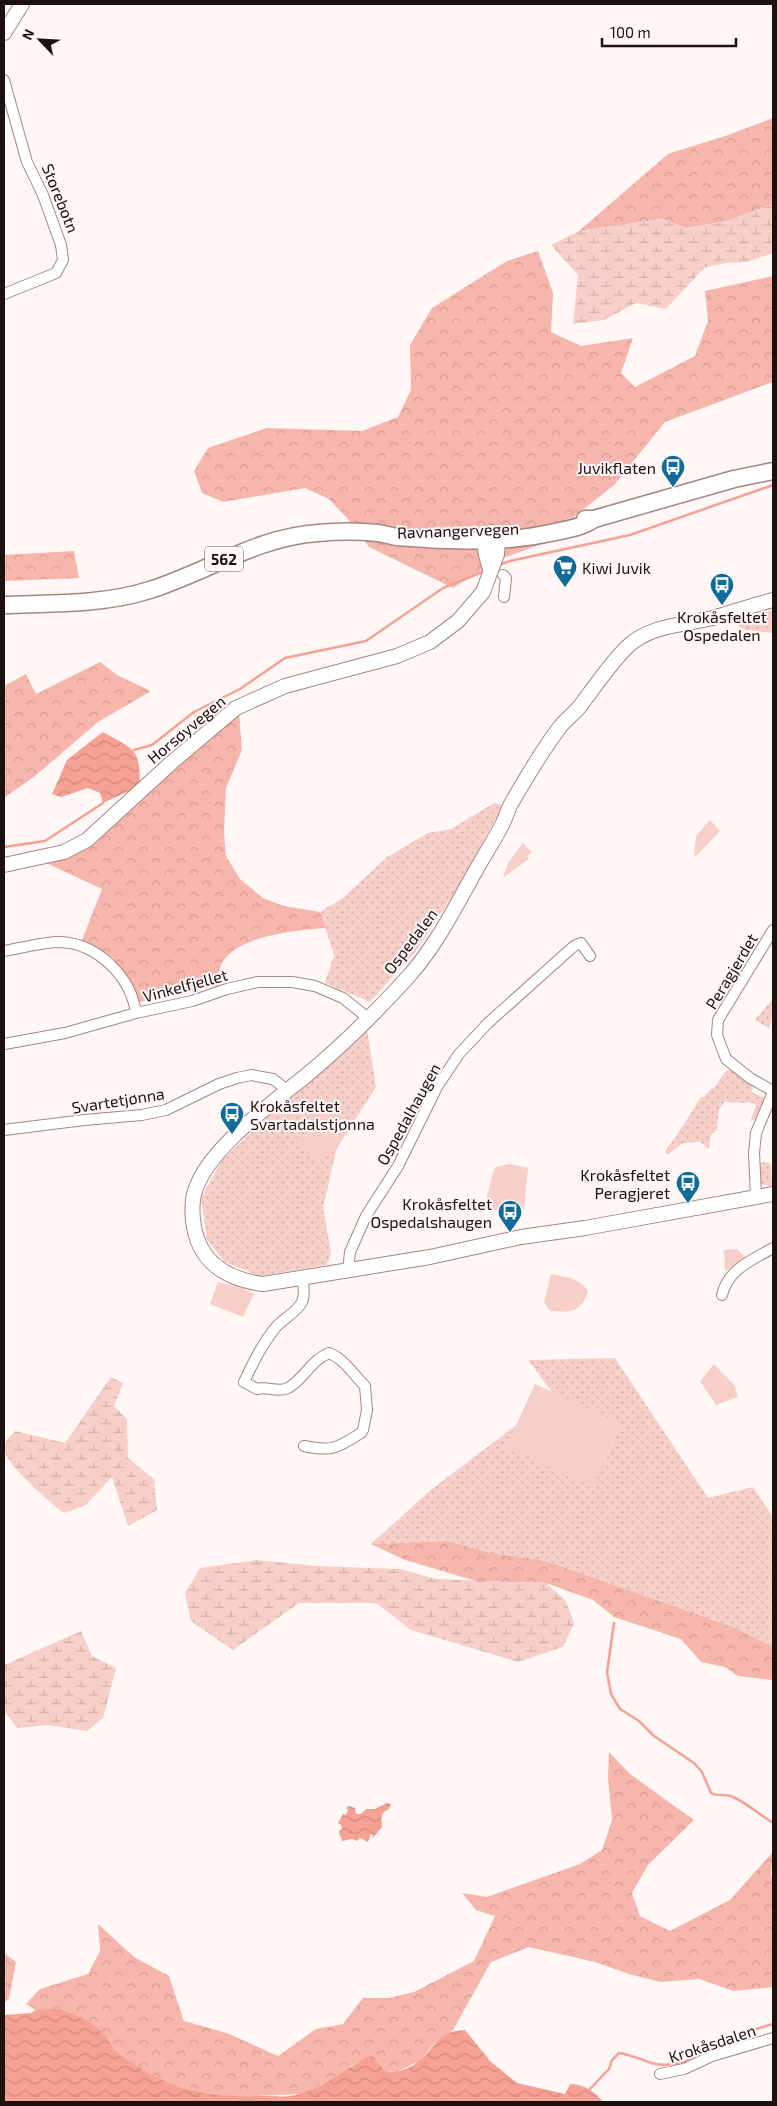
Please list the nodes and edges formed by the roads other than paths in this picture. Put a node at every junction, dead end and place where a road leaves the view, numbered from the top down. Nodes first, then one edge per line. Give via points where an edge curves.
1 (22, 4) edge
2 (4, 33) edge
3 (4, 80) edge
4 (4, 294) edge
5 (773, 464) edge
6 (773, 471) edge
7 (734, 479) junction
8 (491, 538) junction
9 (503, 575) dead end
10 (504, 597) dead end
11 (773, 600) edge
12 (4, 606) edge
13 (4, 865) edge
14 (773, 930) edge
15 (4, 951) edge
16 (590, 956) dead end
17 (136, 1013) junction
18 (368, 1018) junction
19 (4, 1044) edge
20 (287, 1090) junction
21 (773, 1092) edge
22 (4, 1130) edge
23 (773, 1194) edge
24 (756, 1196) junction
25 (773, 1248) edge
26 (348, 1271) junction
27 (302, 1279) junction
28 (722, 1295) dead end
29 (304, 1446) dead end
30 (773, 2038) edge
31 (660, 2074) dead end

1 - 2 street
3 - 4 street, Storebotn via 27,162 43,195 63,260 56,274
5 - 7 main road, Ravnangervegen / 562
6 - 7 main road, Ravnangervegen / 562
7 - 8 main road, Ravnangervegen / 562 via 594,519
8 - 12 main road, Ravnangervegen / 562 via 331,532 282,538 153,589 116,599
8 - 13 street, Horsøyvegen via 486,555 490,569 485,587 471,607 430,642 397,656 285,686 236,708 87,840 64,852
9 - 10 street via 506,578
11 - 18 street, Ospedalen via 662,628 627,647 546,747 430,950
14 - 21 street, Peragjerdet via 718,1020 716,1031 726,1059
15 - 17 street via 57,942 87,949 108,962 122,978
16 - 26 street, Ospedalhaugen via 581,943 574,946 488,1023 459,1054 437,1086 398,1166 366,1216 350,1252
17 - 18 street, Vinkelfjellet via 192,1001 227,988 258,982 292,982 315,986 343,998
17 - 19 street, Vinkelfjellet via 65,1033
18 - 20 street, Ospedalen via 309,1074
20 - 22 street, Svartetjønna via 273,1079 250,1075 220,1084 166,1110
20 - 27 street, Ospedalen via 207,1166 195,1189 192,1213 203,1254 229,1276 263,1284
21 - 24 street, Peragjerdet via 756,1133
23 - 24 street, Ospedalen
24 - 26 street, Ospedalen
25 - 28 street via 732,1274
26 - 27 street, Ospedalen
27 - 29 street via 302,1302 277,1325 244,1382 257,1389 284,1390 318,1358 330,1354 338,1356 365,1386 367,1410 364,1430 339,1447 327,1450
30 - 31 street, Krokåsdalen

